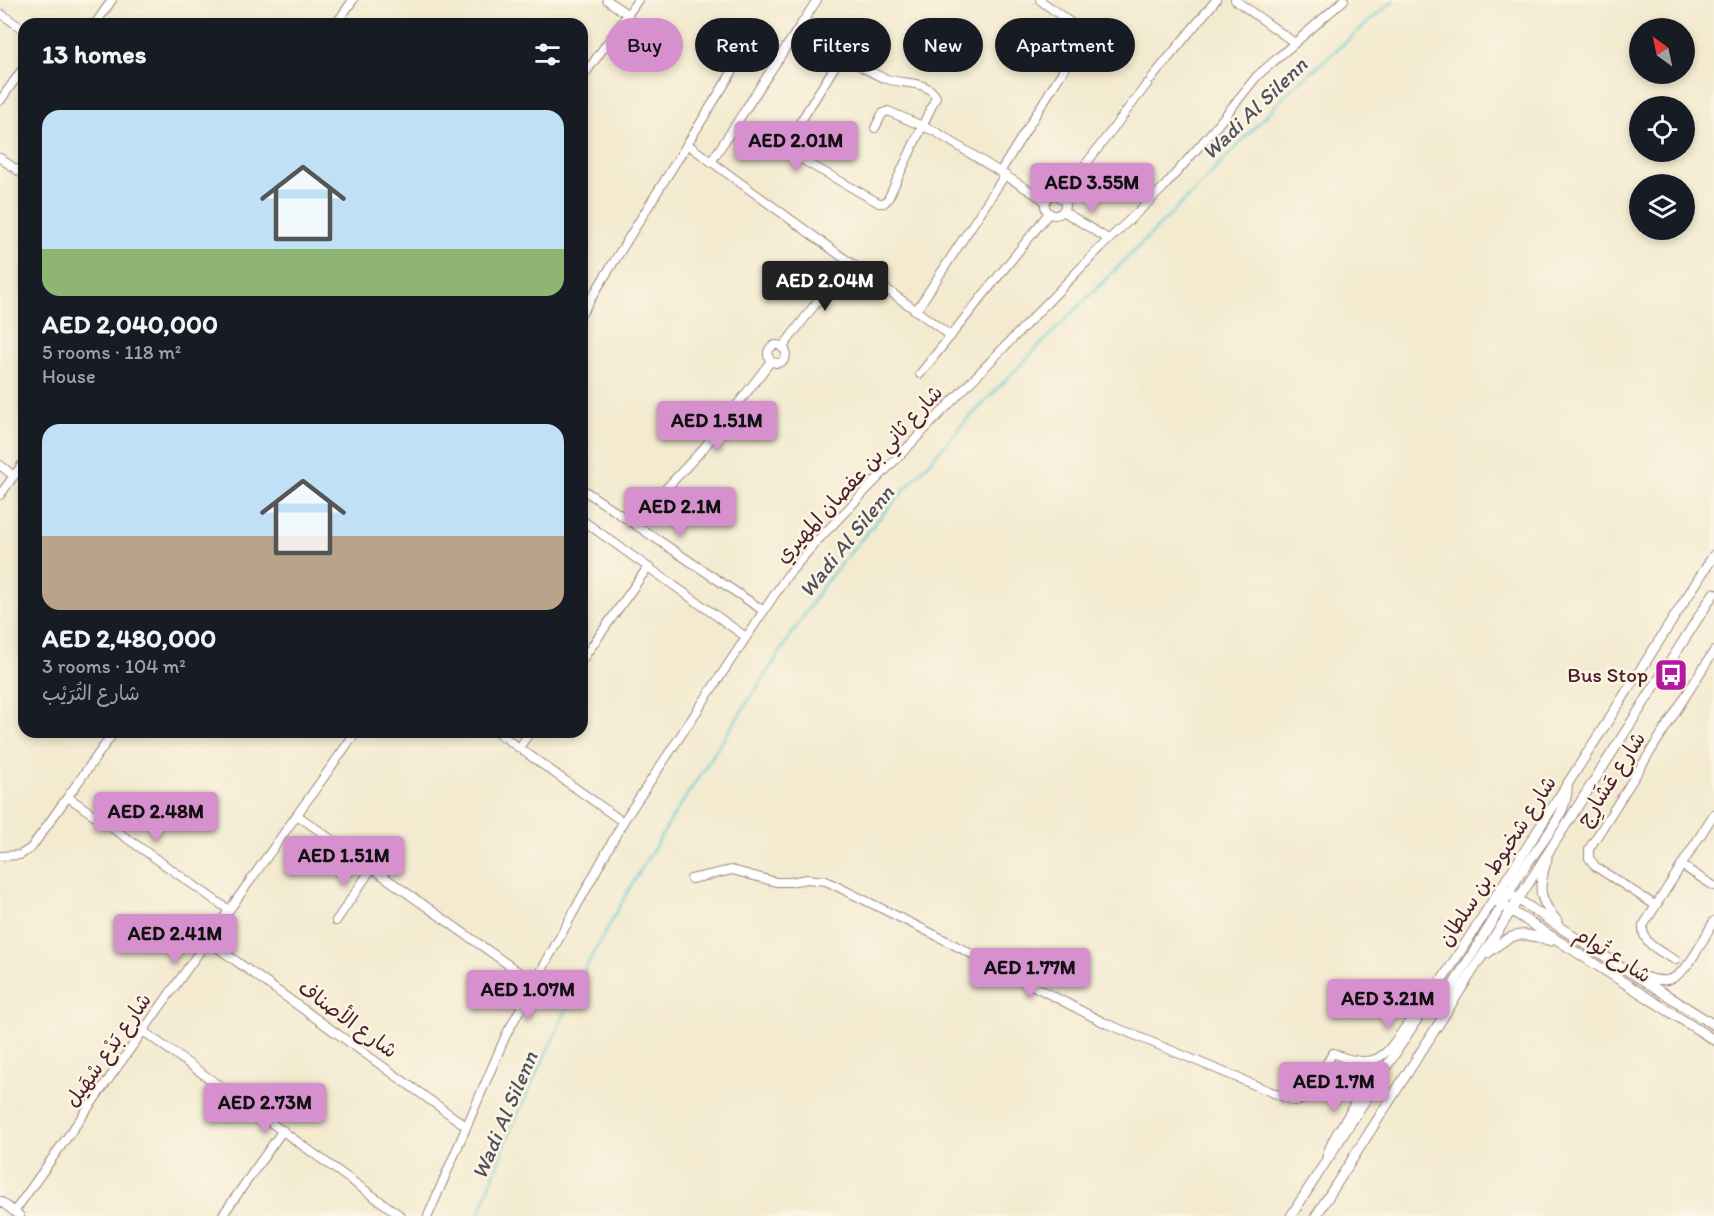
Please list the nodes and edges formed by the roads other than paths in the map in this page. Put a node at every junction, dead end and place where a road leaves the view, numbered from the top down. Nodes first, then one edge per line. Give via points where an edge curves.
1 (112, 0) edge
2 (353, 0) edge
3 (607, 0) edge
4 (638, 0) edge
5 (817, 0) edge
6 (1040, 0) edge
7 (1216, 0) edge
8 (1235, 0) edge
9 (1344, 0) edge
10 (0, 13) edge
11 (628, 15) junction
12 (99, 18) edge
13 (340, 18) edge
14 (18, 26) edge
15 (1295, 43) junction
16 (779, 59) edge
17 (588, 70) edge
18 (733, 72) edge
19 (770, 72) edge
20 (18, 76) edge
21 (0, 101) edge
22 (924, 125) junction
23 (875, 128) dead end
24 (687, 144) junction
25 (0, 158) edge
26 (711, 162) junction
27 (18, 171) edge
28 (1002, 173) junction
29 (1060, 198) junction
30 (1046, 201) junction
31 (1063, 211) junction
32 (1049, 213) junction
33 (1108, 239) junction
34 (848, 261) junction
35 (588, 303) edge
36 (916, 312) junction
37 (951, 336) junction
38 (920, 374) dead end
39 (0, 465) edge
40 (18, 470) edge
41 (14, 476) junction
42 (588, 493) edge
43 (0, 495) edge
44 (588, 524) edge
45 (637, 524) junction
46 (1714, 555) edge
47 (648, 567) junction
48 (1714, 593) edge
49 (764, 611) junction
50 (746, 637) junction
51 (1714, 651) edge
52 (588, 652) edge
53 (110, 738) edge
54 (352, 738) edge
55 (505, 738) edge
56 (526, 738) edge
57 (519, 748) junction
58 (68, 797) junction
59 (1714, 814) edge
60 (297, 815) junction
61 (623, 822) junction
62 (1552, 846) junction
63 (0, 856) edge
64 (1681, 865) junction
65 (372, 868) junction
66 (691, 879) dead end
67 (1714, 886) edge
68 (1505, 891) junction
69 (1493, 899) junction
70 (1518, 899) junction
71 (1655, 905) junction
72 (1507, 908) junction
73 (229, 910) junction
74 (336, 921) dead end
75 (1714, 921) edge
76 (1534, 926) junction
77 (1576, 938) junction
78 (208, 941) junction
79 (1562, 945) junction
80 (1481, 958) junction
81 (1675, 960) dead end
82 (1634, 974) junction
83 (534, 983) junction
84 (1428, 1002) junction
85 (1443, 1016) junction
86 (1714, 1025) edge
87 (143, 1031) junction
88 (1714, 1041) edge
89 (1344, 1058) junction
90 (466, 1126) junction
91 (283, 1130) junction
92 (1325, 1163) junction
93 (0, 1202) edge
94 (17, 1214) edge
95 (222, 1216) edge
96 (401, 1216) edge
97 (428, 1216) edge
98 (1291, 1216) edge
99 (1316, 1216) edge

1 - 12 street
2 - 13 street
3 - 11 street
4 - 11 street
5 - 16 street
6 - 28 street via 1082,31 1084,39
7 - 29 street
8 - 15 street
9 - 15 street, شارع ثاني بن عفصان المهيري
10 - 14 street
11 - 17 street
15 - 33 street, شارع ثاني بن عفصان المهيري via 1257,76 1162,188
18 - 24 street
19 - 26 street
20 - 21 street
22 - 22 street via 936,99 933,92 909,81 885,78 841,59 785,150 884,203
22 - 23 street via 888,111
22 - 28 street
24 - 26 street
24 - 35 street
25 - 27 street
26 - 34 street
28 - 30 street
28 - 36 street
29 - 30 street via 1052,196
29 - 31 street
30 - 32 street
31 - 32 street via 1057,215
31 - 33 street
32 - 37 street
33 - 49 street, شارع ثاني بن عفصان المهيري via 817,541
34 - 36 street
34 - 45 street via 782,348 782,361 771,361 703,449
36 - 37 street
37 - 38 street
39 - 41 street
40 - 41 street
41 - 43 street
42 - 45 street
44 - 47 street
45 - 49 street
46 - 68 main road, شارع شخبوط بن سلطان via 1567,784
47 - 50 street
47 - 52 street
48 - 62 main road, شارع شخبوط بن سلطان
49 - 50 street, شارع ثاني بن عفصان المهيري
50 - 61 street, شارع ثاني بن عفصان المهيري
51 - 71 street, شارع عَشَارِج via 1589,849 1589,858 1596,867
53 - 58 street
54 - 60 street, شارع بَدْع سْهَيل
55 - 57 street
56 - 57 street
57 - 61 street
58 - 63 street via 31,848 20,855
58 - 73 street
59 - 64 street
60 - 65 street
60 - 73 street, شارع بَدْع سْهَيل
61 - 83 street, شارع ثاني بن عفصان المهيري
62 - 70 main road, شارع شخبوط بن سلطان
62 - 77 main road via 1541,880 1541,895 1554,917
64 - 67 street
64 - 71 street
65 - 74 street
65 - 83 street
66 - 89 street via 732,870 776,882 826,881 1103,1022 1293,1101 1305,1098 1333,1053
68 - 69 main road, شارع شخبوط بن سلطان
68 - 70 main road, شارع تُوام
68 - 72 main road
69 - 72 main road, شارع تُوام
69 - 84 main road, شارع شخبوط بن سلطان
70 - 72 main road, شارع شخبوط بن سلطان
70 - 77 main road, شارع تُوام
71 - 81 street via 1643,927 1644,937
72 - 76 main road, شارع تُوام
72 - 80 main road, شارع شخبوط بن سلطان
72 - 85 main road via 1450,990
73 - 78 street, شارع بَدْع سْهَيل
75 - 82 street via 1680,974 1668,980
76 - 77 main road via 1533,920 1539,918
76 - 79 main road, شارع تُوام
77 - 82 main road, شارع تُوام
78 - 87 street, شارع بَدْع سْهَيل
78 - 90 street, شارع الأصناف
79 - 80 main road via 1517,934
79 - 88 main road, شارع تُوام
80 - 85 main road, شارع شخبوط بن سلطان
82 - 86 main road, شارع تُوام
83 - 90 street, شارع ثاني بن عفصان المهيري
84 - 89 street via 1384,1055 1364,1061
84 - 92 main road, شارع شخبوط بن سلطان
85 - 99 main road, شارع شخبوط بن سلطان
87 - 91 street
87 - 94 street, شارع بَدْع سْهَيل
89 - 92 street via 1354,1074 1358,1092
90 - 97 street, شارع ثاني بن عفصان المهيري
91 - 95 street
91 - 96 street
92 - 98 main road, شارع شخبوط بن سلطان
93 - 94 street

